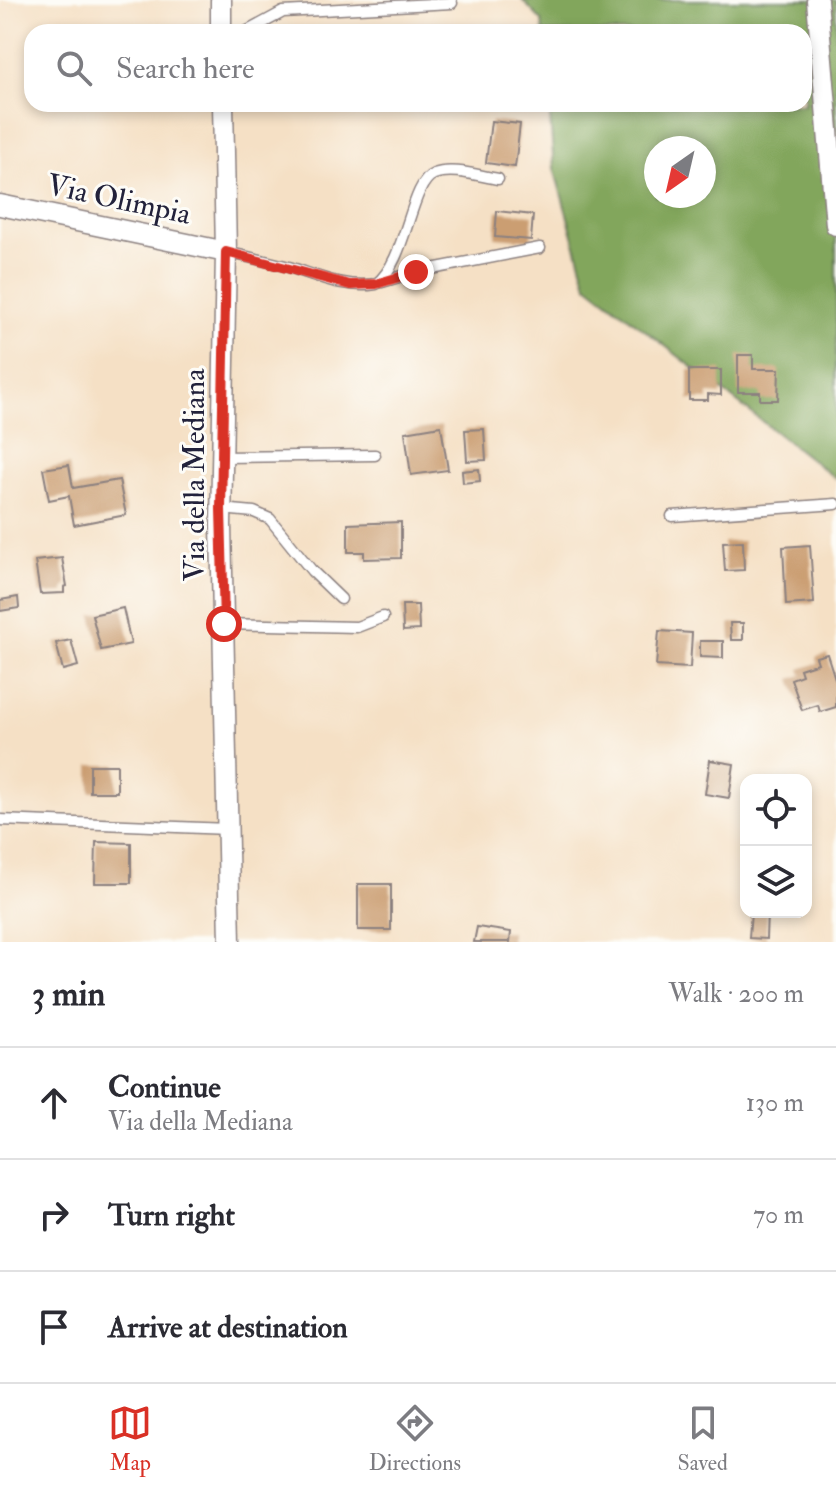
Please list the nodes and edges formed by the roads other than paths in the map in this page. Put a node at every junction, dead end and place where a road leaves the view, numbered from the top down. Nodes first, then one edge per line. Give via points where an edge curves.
1 (221, 0) edge
2 (817, 0) edge
3 (452, 3) dead end
4 (221, 24) edge
5 (261, 24) edge
6 (223, 112) edge
7 (498, 179) dead end
8 (0, 205) edge
9 (836, 225) edge
10 (540, 248) dead end
11 (226, 252) junction
12 (376, 284) junction
13 (375, 455) dead end
14 (222, 457) junction
15 (836, 504) edge
16 (221, 509) junction
17 (672, 516) dead end
18 (341, 599) dead end
19 (383, 617) dead end
20 (224, 624) junction
21 (0, 820) edge
22 (228, 829) junction
23 (230, 942) edge

1 - 4 street
2 - 9 street
3 - 5 lane via 283,12
6 - 11 street, Via della Mediana
7 - 12 lane via 430,176 419,192 394,265
8 - 11 street, Via Olimpia
10 - 12 lane
11 - 12 lane via 340,283
11 - 14 street, Via della Mediana
13 - 14 lane
14 - 16 street, Via della Mediana
15 - 17 lane
16 - 18 lane via 270,519
16 - 20 street, Via della Mediana
19 - 20 lane via 357,627
20 - 22 street, Via della Mediana
21 - 22 lane
22 - 23 street, Via della Mediana

